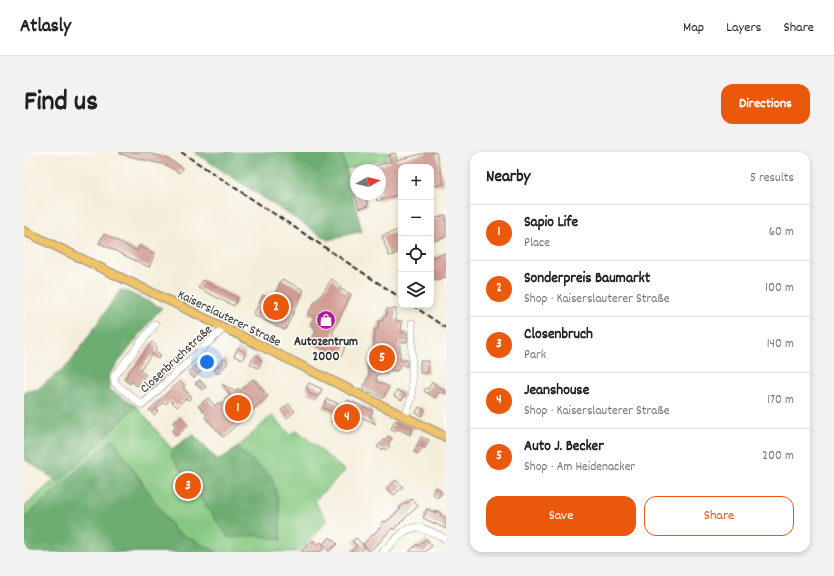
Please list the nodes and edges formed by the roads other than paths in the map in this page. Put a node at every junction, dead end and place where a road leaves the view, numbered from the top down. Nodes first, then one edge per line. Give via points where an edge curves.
1 (24, 231) edge
2 (412, 323) dead end
3 (155, 324) dead end
4 (224, 328) junction
5 (406, 417) junction
6 (446, 437) edge
7 (446, 539) edge
8 (382, 552) edge

1 - 4 main road, Kaiserslauterer Straße
2 - 5 street via 412,397
3 - 4 street, Closenbruchstraße via 114,377 115,383 142,405
4 - 5 main road, Kaiserslauterer Straße
5 - 6 main road, Kaiserslauterer Straße
7 - 8 street via 420,527 410,528

